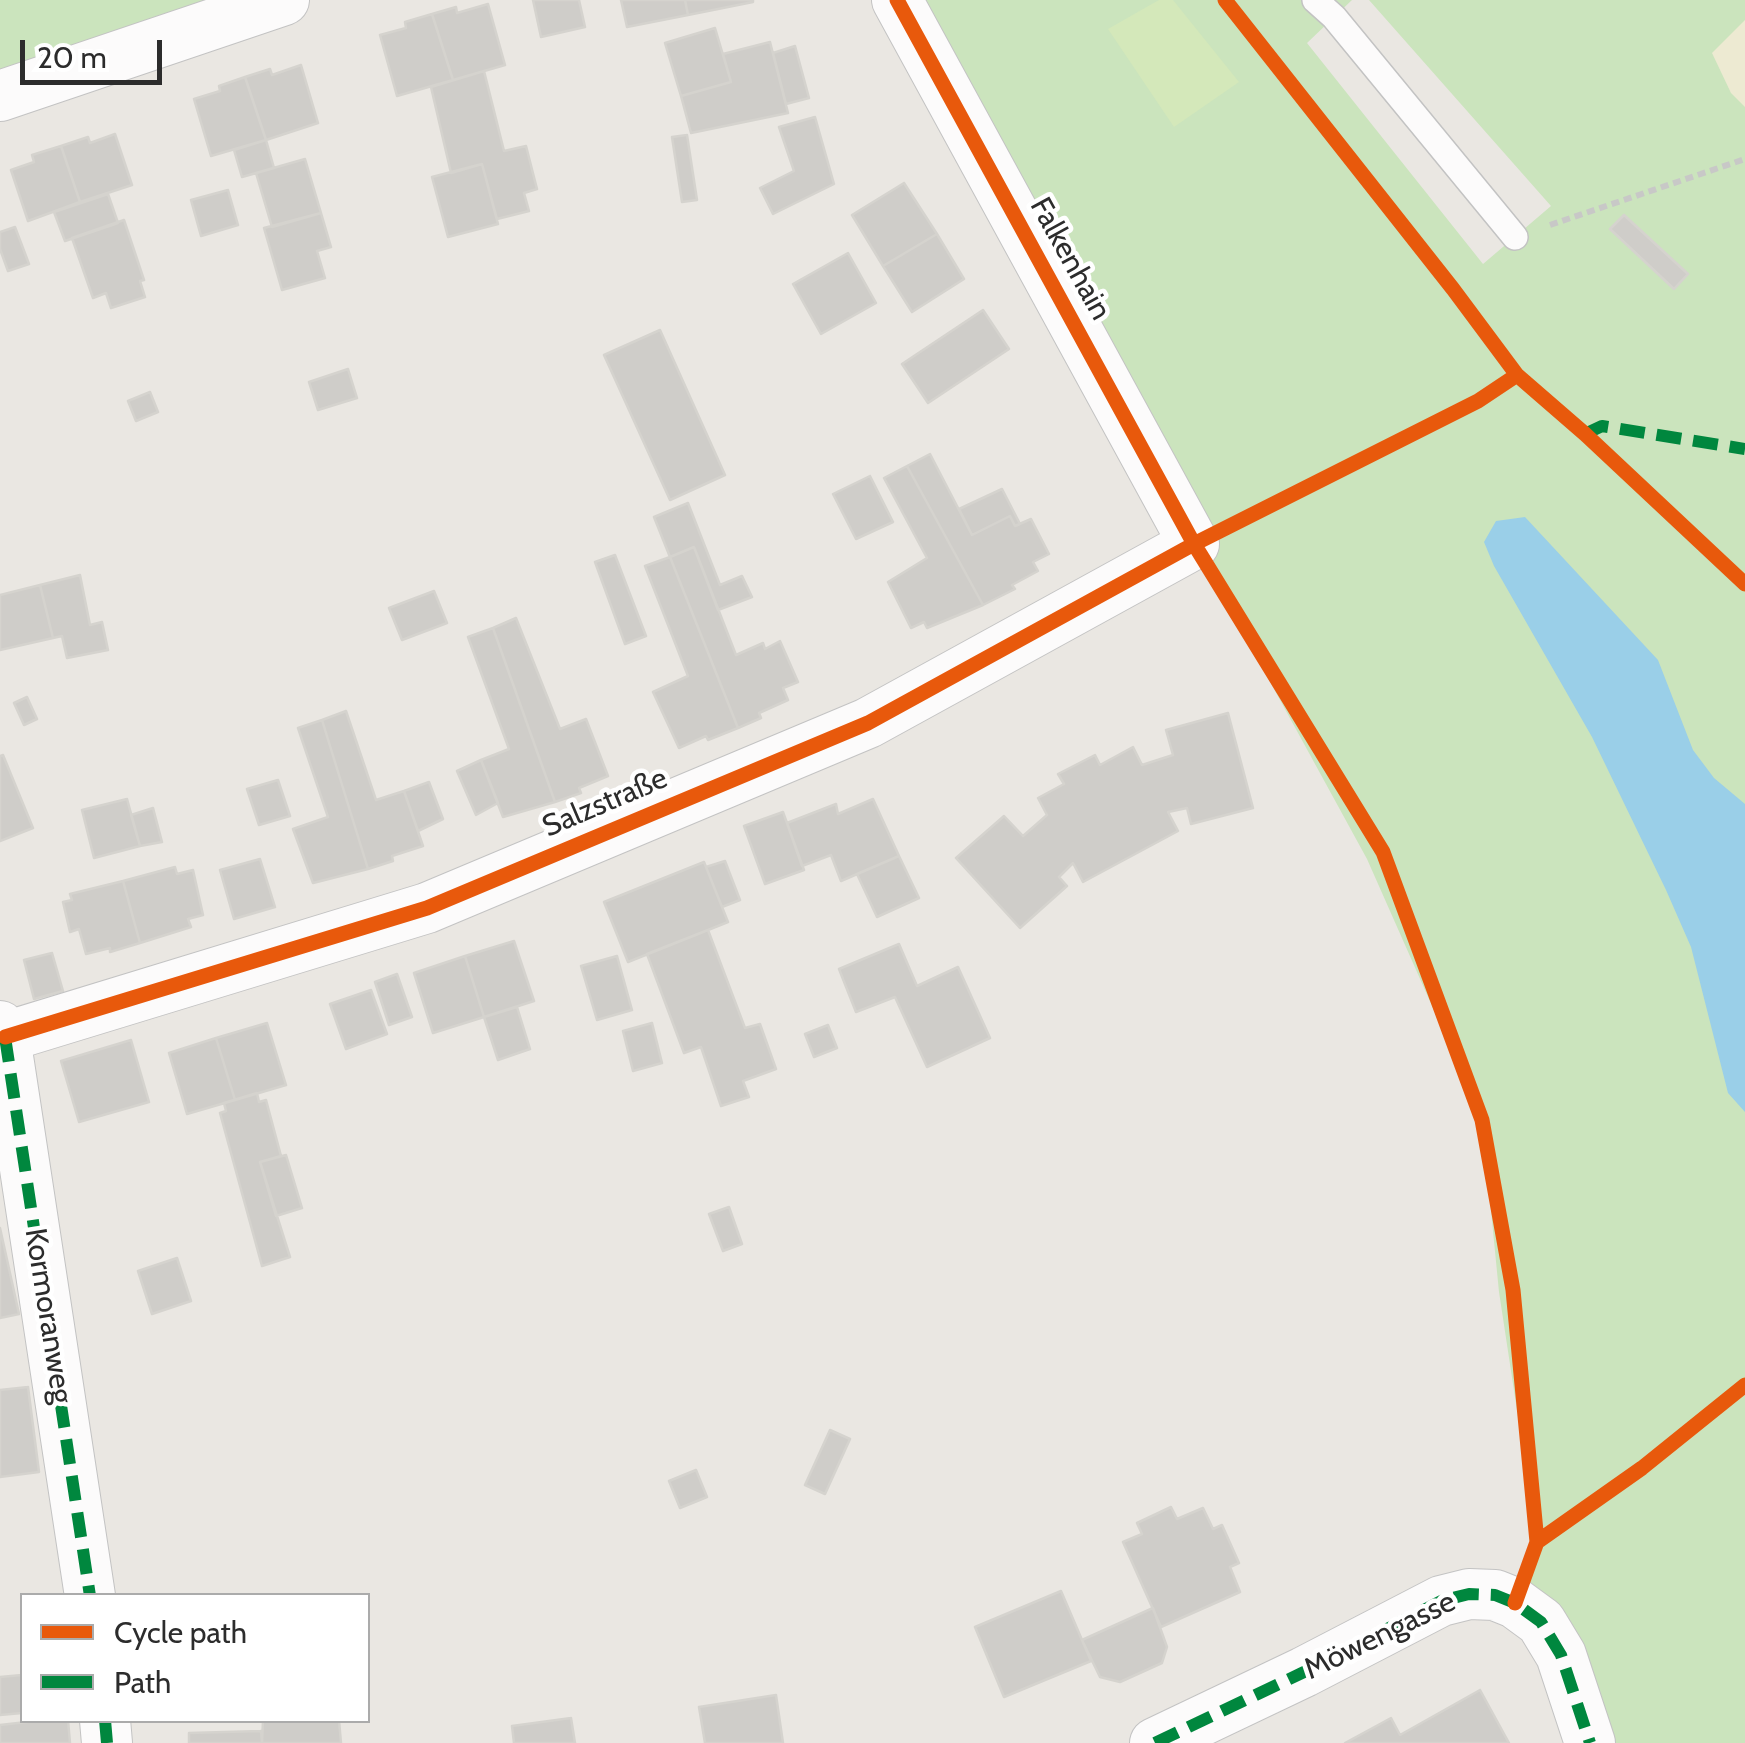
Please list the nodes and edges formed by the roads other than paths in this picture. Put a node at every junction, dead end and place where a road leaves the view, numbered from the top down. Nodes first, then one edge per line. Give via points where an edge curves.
1 (284, 0) edge
2 (898, 0) edge
3 (1315, 0) edge
4 (0, 96) edge
5 (1515, 237) road end
6 (1194, 544) joint
7 (3, 1032) edge
8 (90, 1593) edge
9 (1155, 1743) edge
10 (1590, 1743) edge

1 - 4 street
2 - 6 street, Falkenhain
3 - 5 lane
6 - 7 street, Salzstraße via 868,723 427,908
7 - 8 street, Kormoranweg
9 - 10 street, Möwengasse via 1441,1600 1468,1594 1495,1595 1542,1622

